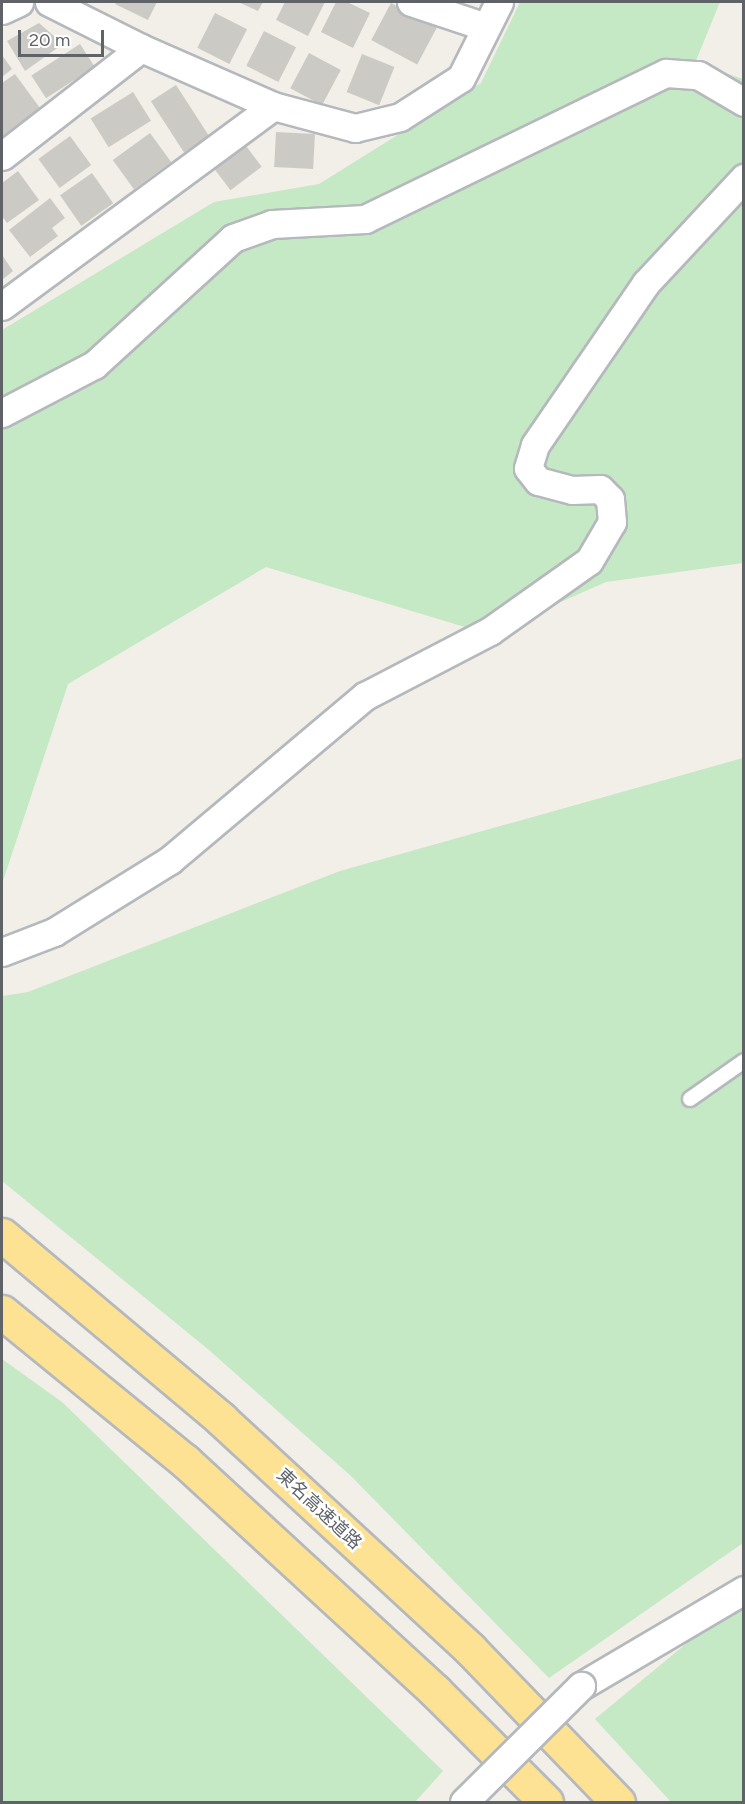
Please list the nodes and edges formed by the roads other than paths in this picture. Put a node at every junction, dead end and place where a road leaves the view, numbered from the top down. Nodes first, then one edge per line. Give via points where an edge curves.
1 (19, 2) edge
2 (49, 2) edge
3 (411, 2) edge
4 (499, 2) edge
5 (2, 10) edge
6 (486, 27) junction
7 (141, 48) junction
8 (744, 102) edge
9 (273, 106) junction
10 (2, 156) edge
11 (744, 178) edge
12 (2, 306) edge
13 (2, 413) edge
14 (2, 952) edge
15 (744, 1061) edge
16 (690, 1099) dead end
17 (2, 1235) edge
18 (2, 1312) edge
19 (744, 1590) edge
20 (464, 1802) edge
21 (546, 1803) edge
22 (618, 1803) edge

1 - 5 street
2 - 7 street
3 - 6 street
4 - 6 street
6 - 9 street via 461,78 400,117 355,128
7 - 9 street
7 - 10 street
8 - 13 street via 698,75 666,73 365,219 272,224 233,238 94,365
9 - 12 street
11 - 14 street via 646,283 535,445 528,468 538,481 572,490 600,489 610,499 612,522 589,561 490,631 365,696 170,860 54,932
15 - 16 lane
17 - 22 highway, 東名高速道路 via 238,1435 470,1648
18 - 21 highway via 185,1461 435,1691
19 - 20 street, bridge via 581,1686

